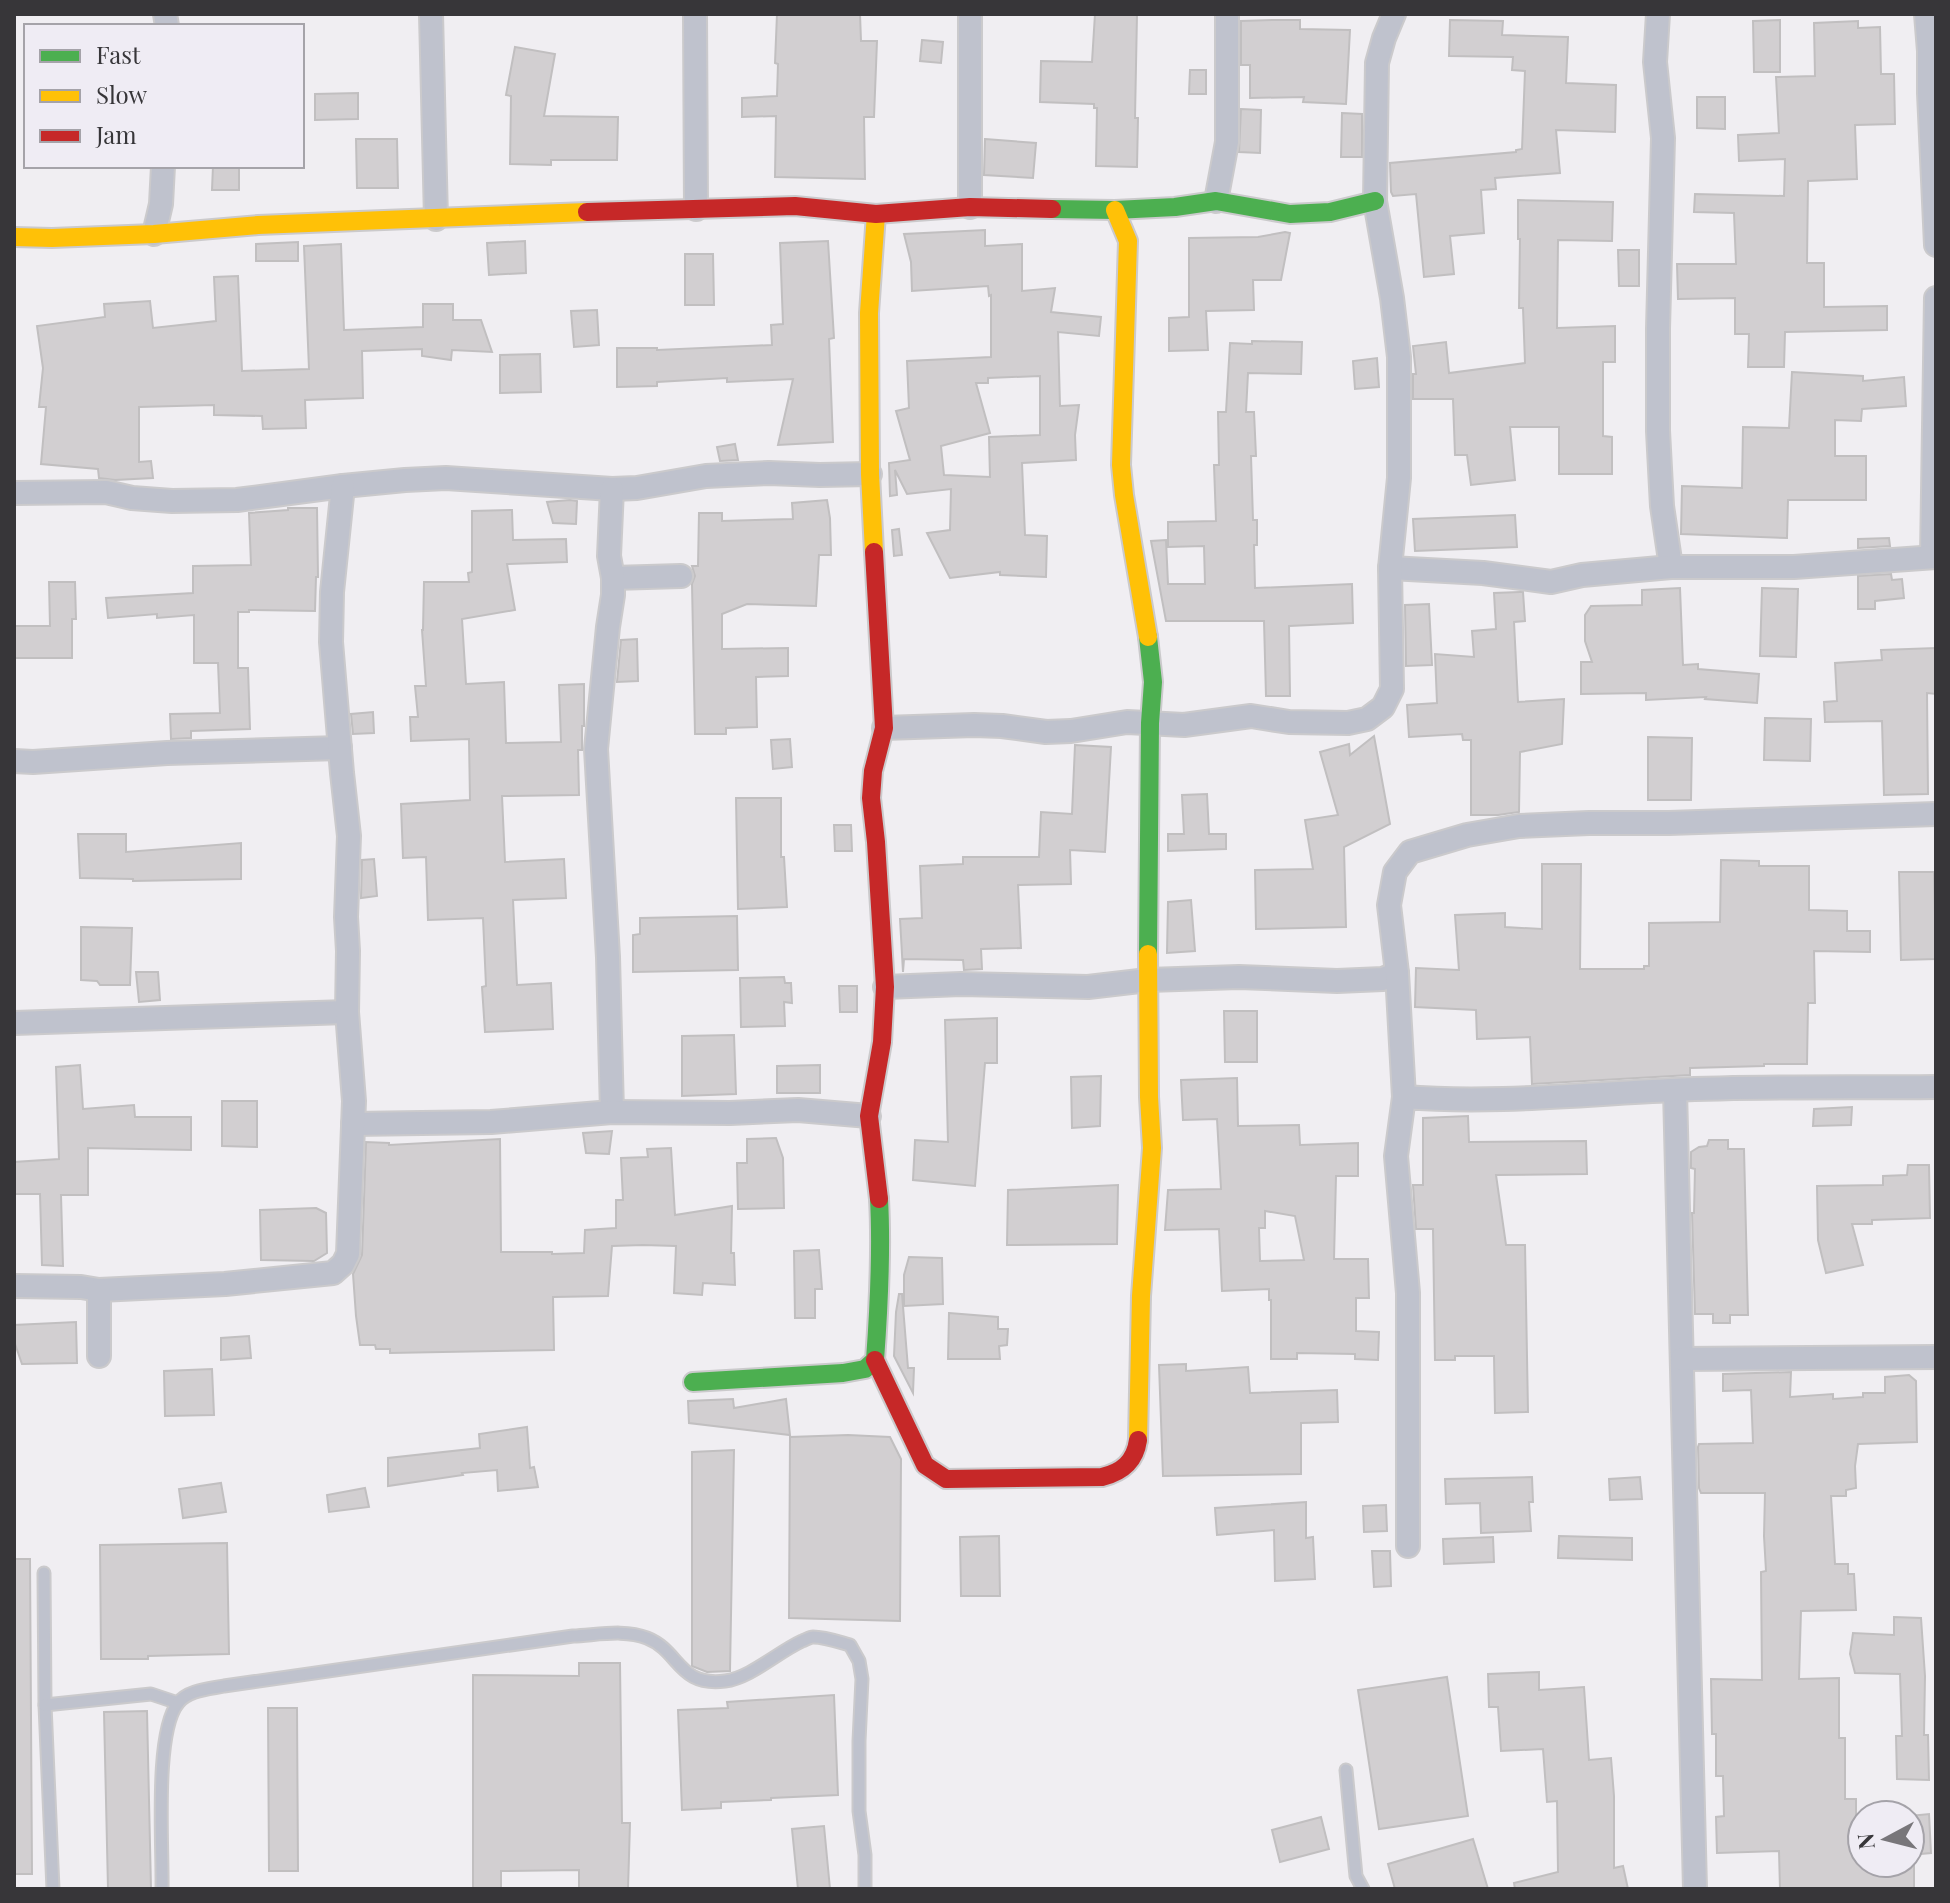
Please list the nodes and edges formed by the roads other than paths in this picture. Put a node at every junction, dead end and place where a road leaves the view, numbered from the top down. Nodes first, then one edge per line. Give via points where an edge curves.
1 (431, 14) edge
2 (695, 14) edge
3 (970, 14) edge
4 (1227, 14) edge
5 (1394, 14) edge
6 (1658, 14) edge
7 (1926, 14) edge
8 (163, 168) edge
9 (1216, 201) junction
10 (1375, 201) junction
11 (970, 207) junction
12 (696, 209) junction
13 (1115, 210) junction
14 (876, 214) junction
15 (436, 219) junction
16 (154, 234) junction
17 (14, 237) edge
18 (1936, 245) edge
19 (1936, 298) edge
20 (870, 474) junction
21 (343, 486) junction
22 (612, 489) junction
23 (14, 493) edge
24 (1934, 557) edge
25 (1671, 567) junction
26 (1390, 568) junction
27 (681, 576) dead end
28 (613, 578) junction
29 (1150, 723) junction
30 (884, 728) junction
31 (340, 748) junction
32 (14, 761) edge
33 (1936, 814) edge
34 (1397, 973) junction
35 (1148, 980) junction
36 (885, 987) junction
37 (347, 1012) junction
38 (14, 1023) edge
39 (1936, 1087) edge
40 (1675, 1090) junction
41 (1404, 1097) junction
42 (612, 1112) junction
43 (869, 1116) junction
44 (353, 1124) junction
45 (14, 1286) edge
46 (99, 1290) junction
47 (99, 1356) dead end
48 (1936, 1357) edge
49 (1682, 1359) junction
50 (875, 1360) junction
51 (693, 1382) dead end
52 (1408, 1546) dead end
53 (44, 1573) dead end
54 (178, 1703) junction
55 (45, 1705) junction
56 (1346, 1770) dead end
57 (53, 1889) edge
58 (162, 1889) edge
59 (865, 1889) edge
60 (1363, 1889) edge
61 (1695, 1889) edge

1 - 15 street
2 - 12 street
3 - 11 street
4 - 9 street via 1227,142
5 - 10 street via 1377,63
6 - 25 street via 1655,62 1663,138 1658,431
7 - 18 street
8 - 16 street
9 - 10 street via 1290,214 1330,212
9 - 13 street
10 - 26 street via 1399,357 1399,478
11 - 13 street
11 - 14 street
12 - 14 street via 795,206
12 - 15 street
13 - 29 street via 1128,241 1121,465 1149,641
14 - 20 street via 869,313
15 - 16 street
16 - 17 street
19 - 24 street
20 - 22 street via 706,476
20 - 30 street
21 - 22 street via 446,478
21 - 23 street via 237,500
21 - 31 street via 331,642
22 - 28 street
24 - 25 street via 1794,567
25 - 26 street via 1551,582
26 - 29 street via 1392,689 1383,707 1367,719 1289,722 1251,716 1184,725
27 - 28 street
28 - 42 street via 596,749
29 - 30 street via 1046,732 974,725
29 - 35 street
30 - 36 street via 872,767 870,797
31 - 32 street
31 - 37 street via 349,836
33 - 34 street via 1519,826 1467,835 1410,852 1395,872 1389,905
34 - 35 street via 1383,979 1337,981
34 - 41 street
35 - 36 street via 1088,987
35 - 50 street via 1152,1148 1141,1296 1140,1433 1131,1462 1121,1473 1102,1477 946,1479 925,1465
36 - 43 street
37 - 38 street
37 - 44 street
39 - 40 street
40 - 41 street via 1538,1098
40 - 49 street
41 - 52 street via 1396,1156 1408,1293
42 - 43 street via 798,1110
42 - 44 street via 491,1122
43 - 50 street via 879,1202 881,1286
44 - 46 street via 348,1254 333,1273
45 - 46 street
46 - 47 street
48 - 49 street
49 - 61 street
50 - 51 street via 865,1369 843,1373
53 - 55 lane
54 - 55 lane via 151,1694
54 - 58 lane via 165,1743
54 - 59 lane via 186,1695 224,1686 573,1636 646,1637 700,1681 745,1675 812,1637 850,1645 862,1679 859,1811
55 - 57 lane
56 - 60 lane via 1356,1876

